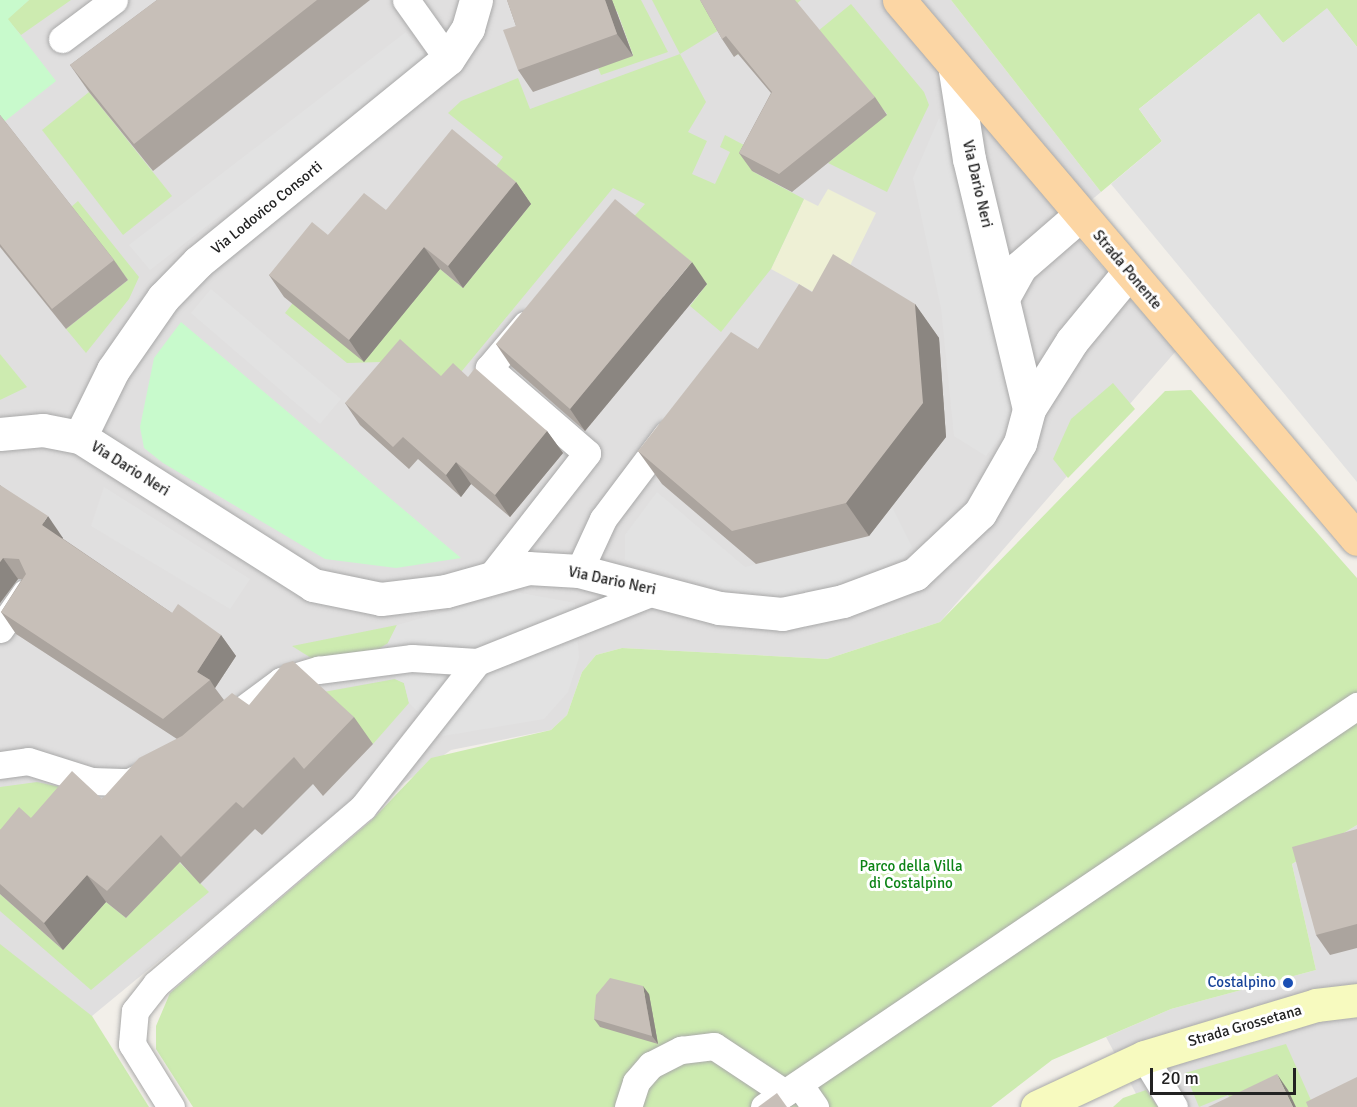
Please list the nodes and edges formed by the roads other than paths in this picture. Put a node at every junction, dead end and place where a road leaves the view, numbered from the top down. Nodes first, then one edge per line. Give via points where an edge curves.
1 (114, 0) edge
2 (406, 0) edge
3 (476, 0) edge
4 (898, 0) edge
5 (62, 39) dead end
6 (448, 59) junction
7 (955, 71) junction
8 (1080, 215) junction
9 (1128, 273) junction
10 (1004, 296) junction
11 (541, 305) edge
12 (686, 409) edge
13 (1029, 409) junction
14 (0, 434) edge
15 (80, 437) junction
16 (1357, 539) edge
17 (579, 571) junction
18 (491, 576) junction
19 (658, 590) junction
20 (25, 594) edge
21 (0, 629) edge
22 (477, 662) junction
23 (1357, 705) edge
24 (200, 743) edge
25 (173, 761) edge
26 (0, 765) edge
27 (1357, 1000) edge
28 (1144, 1057) junction
29 (782, 1095) edge
30 (171, 1107) edge
31 (628, 1107) edge
32 (815, 1107) edge
33 (1037, 1107) edge
34 (1174, 1107) edge

1 - 5 lane
2 - 6 lane
3 - 6 street, Via Lodovico Consorti via 468,28
4 - 7 main road, Strada Ponente
6 - 15 street, Via Lodovico Consorti via 198,262 163,298 113,370
7 - 8 main road, Strada Ponente
7 - 10 street, Via Dario Neri via 969,159
8 - 9 main road, Strada Ponente
8 - 10 street via 1020,267
9 - 13 street, Via Dario Neri via 1078,333
9 - 16 main road, Strada Ponente
10 - 13 street, Via Dario Neri
11 - 18 lane via 489,369 587,453
12 - 17 lane via 603,519
13 - 19 street, Via Dario Neri via 1020,443 980,513 915,573 843,601 782,614 719,608
14 - 15 street, Via Dario Neri via 43,430
15 - 18 street, Via Dario Neri via 313,585 381,598 447,591
17 - 18 street, Via Dario Neri via 528,568
17 - 19 street, Via Dario Neri
19 - 22 lane
20 - 21 lane
22 - 24 lane via 412,658 309,673 254,697
22 - 30 lane via 363,807 156,984 135,1011 132,1044
23 - 29 lane
25 - 26 lane via 129,782 92,781 28,761
27 - 28 main road, Strada Grossetana via 1316,1005
28 - 33 main road, Strada Grossetana
28 - 34 lane
29 - 31 lane via 714,1046 681,1050 651,1065 636,1082
29 - 32 lane

